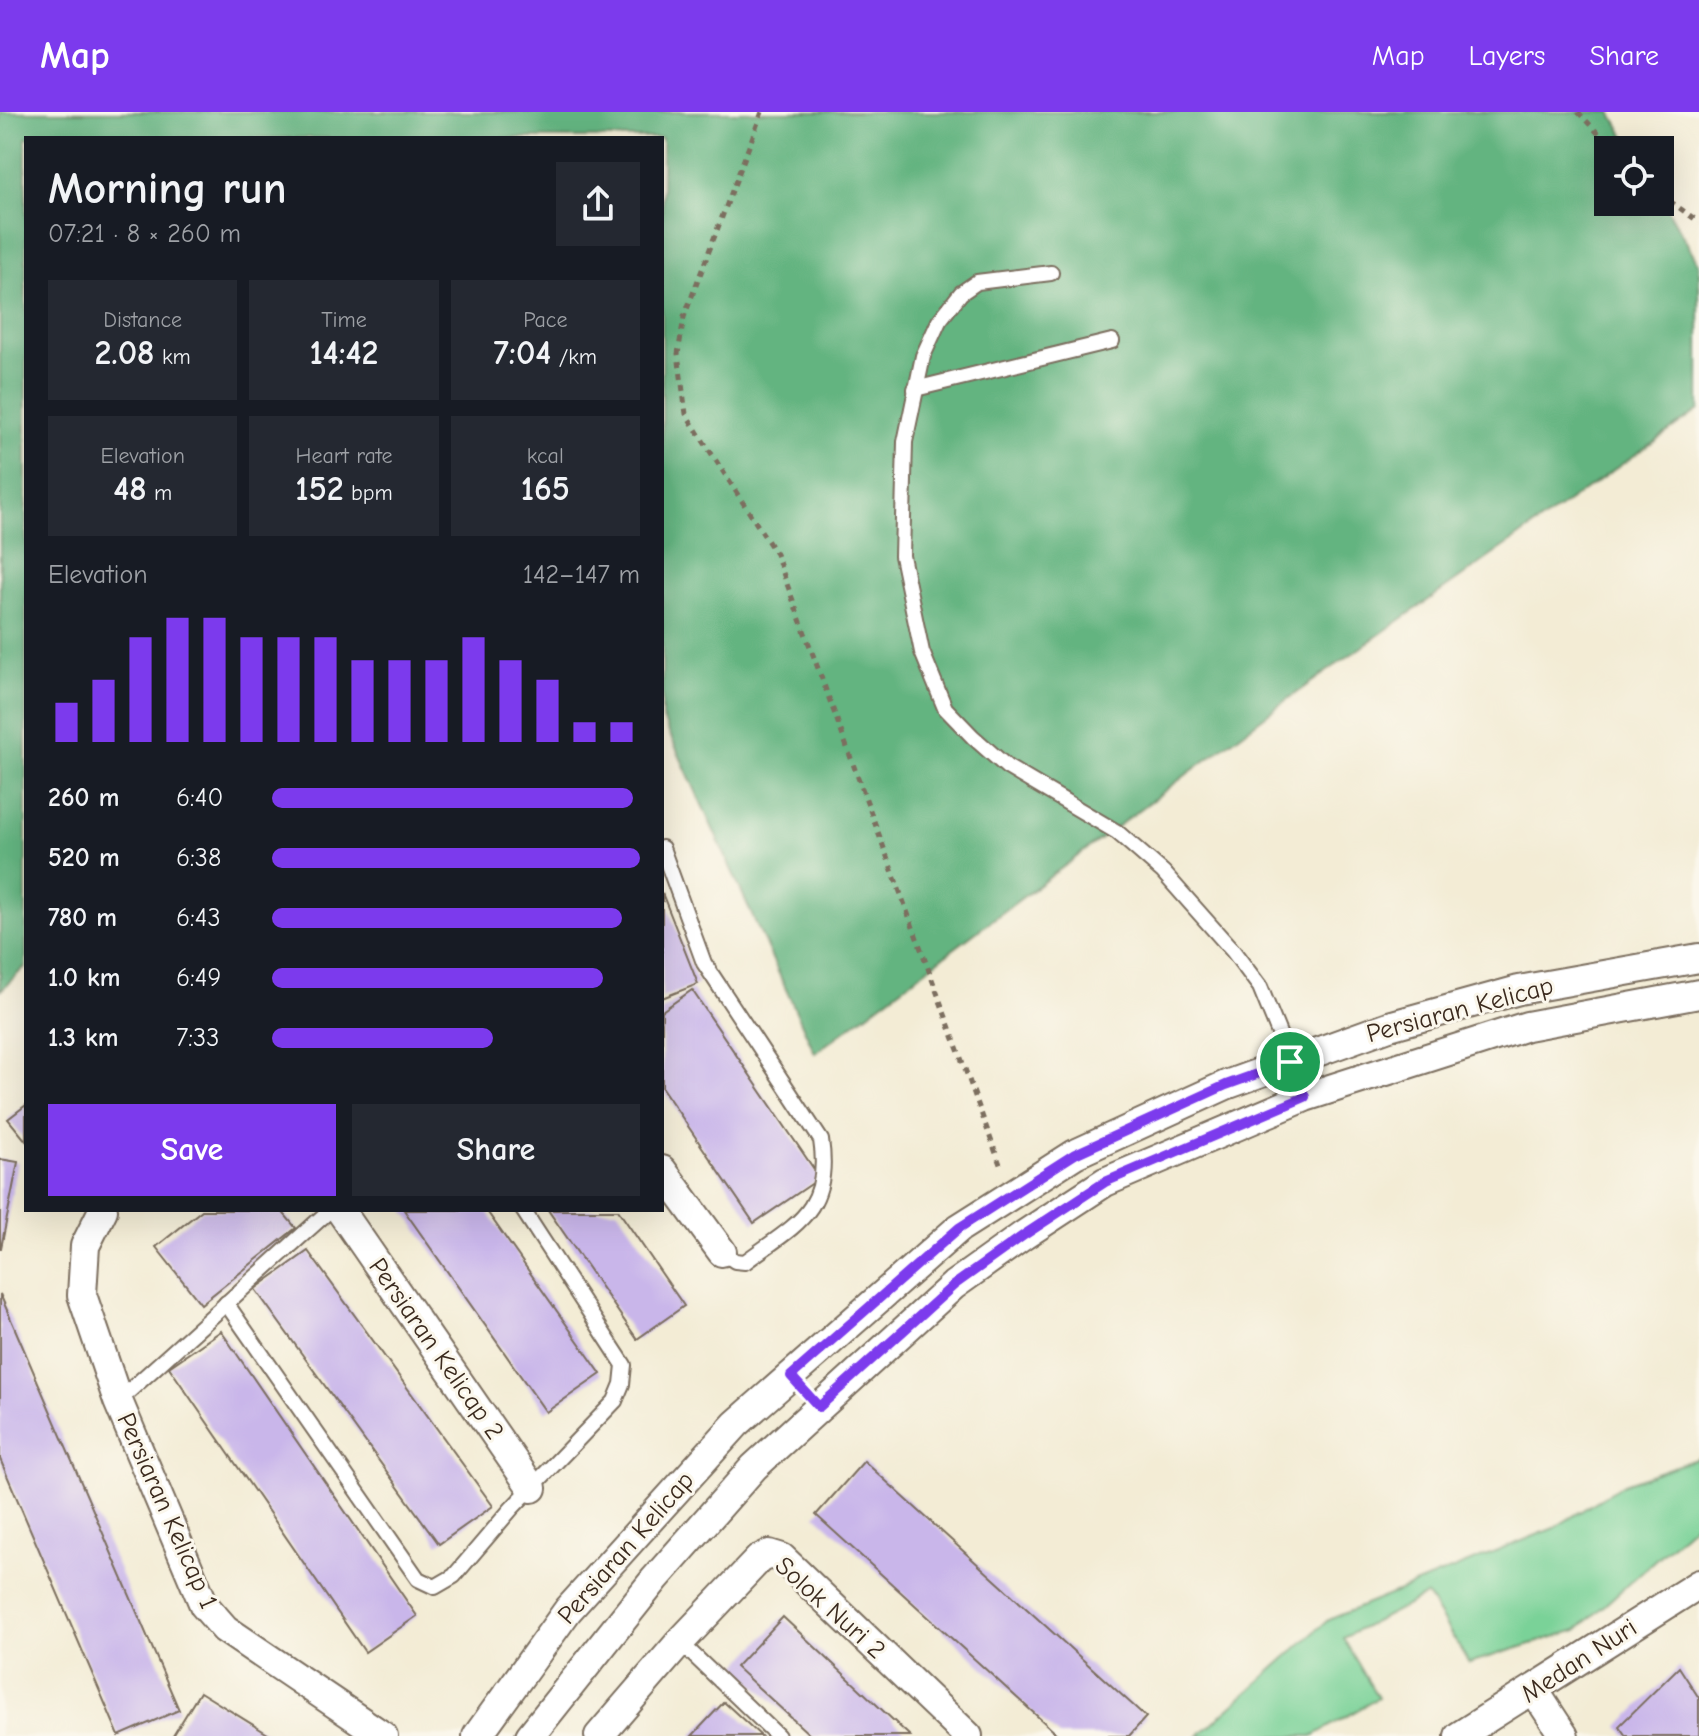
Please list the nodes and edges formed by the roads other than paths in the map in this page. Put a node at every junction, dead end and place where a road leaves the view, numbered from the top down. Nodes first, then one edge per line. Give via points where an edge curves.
1 (1051, 273) dead end
2 (1112, 341) dead end
3 (915, 389) junction
4 (664, 853) edge
5 (1699, 958) edge
6 (1699, 994) edge
7 (1290, 1062) junction
8 (1305, 1097) junction
9 (664, 1173) edge
10 (102, 1212) edge
11 (328, 1212) edge
12 (341, 1212) edge
13 (524, 1212) edge
14 (722, 1252) joint
15 (226, 1303) junction
16 (791, 1376) junction
17 (118, 1401) junction
18 (819, 1407) junction
19 (532, 1488) junction
20 (1699, 1584) edge
21 (680, 1642) junction
22 (1534, 1690) junction
23 (383, 1736) edge
24 (477, 1736) edge
25 (530, 1736) edge
26 (599, 1736) edge
27 (778, 1736) edge
28 (968, 1736) edge
29 (1459, 1736) edge
30 (1564, 1736) edge

1 - 3 lane via 977,282 961,293 939,321
2 - 3 lane
3 - 7 lane via 905,442 902,556 922,652 945,708 1007,767 1117,832 1163,872 1260,987
4 - 14 lane via 704,963 821,1140 824,1159 815,1202 801,1221 745,1262
5 - 7 street, Persiaran Kelicap via 1519,990 1389,1026
6 - 8 street, Persiaran Kelicap via 1527,1026
7 - 8 lane
7 - 16 street, Persiaran Kelicap via 1226,1085 1075,1154 959,1228
8 - 18 street, Persiaran Kelicap via 1105,1182 954,1285
9 - 14 street
10 - 17 street, Persiaran Kelicap 1 via 85,1246 82,1295
11 - 15 lane
12 - 19 street, Persiaran Kelicap 2
13 - 19 lane via 624,1365 615,1401
15 - 17 lane
15 - 19 lane via 418,1579 435,1587 454,1576
16 - 18 street
16 - 24 street, Persiaran Kelicap via 736,1424 568,1610
17 - 23 street, Persiaran Kelicap 1 via 204,1605 225,1629
18 - 25 street, Persiaran Kelicap via 754,1467 655,1579
20 - 22 street, Medan Nuri
21 - 26 street, Solok Nuri 2
21 - 27 lane
21 - 28 street, Solok Nuri 2 via 759,1559 769,1554 782,1558
22 - 29 street, Medan Nuri
22 - 30 street

